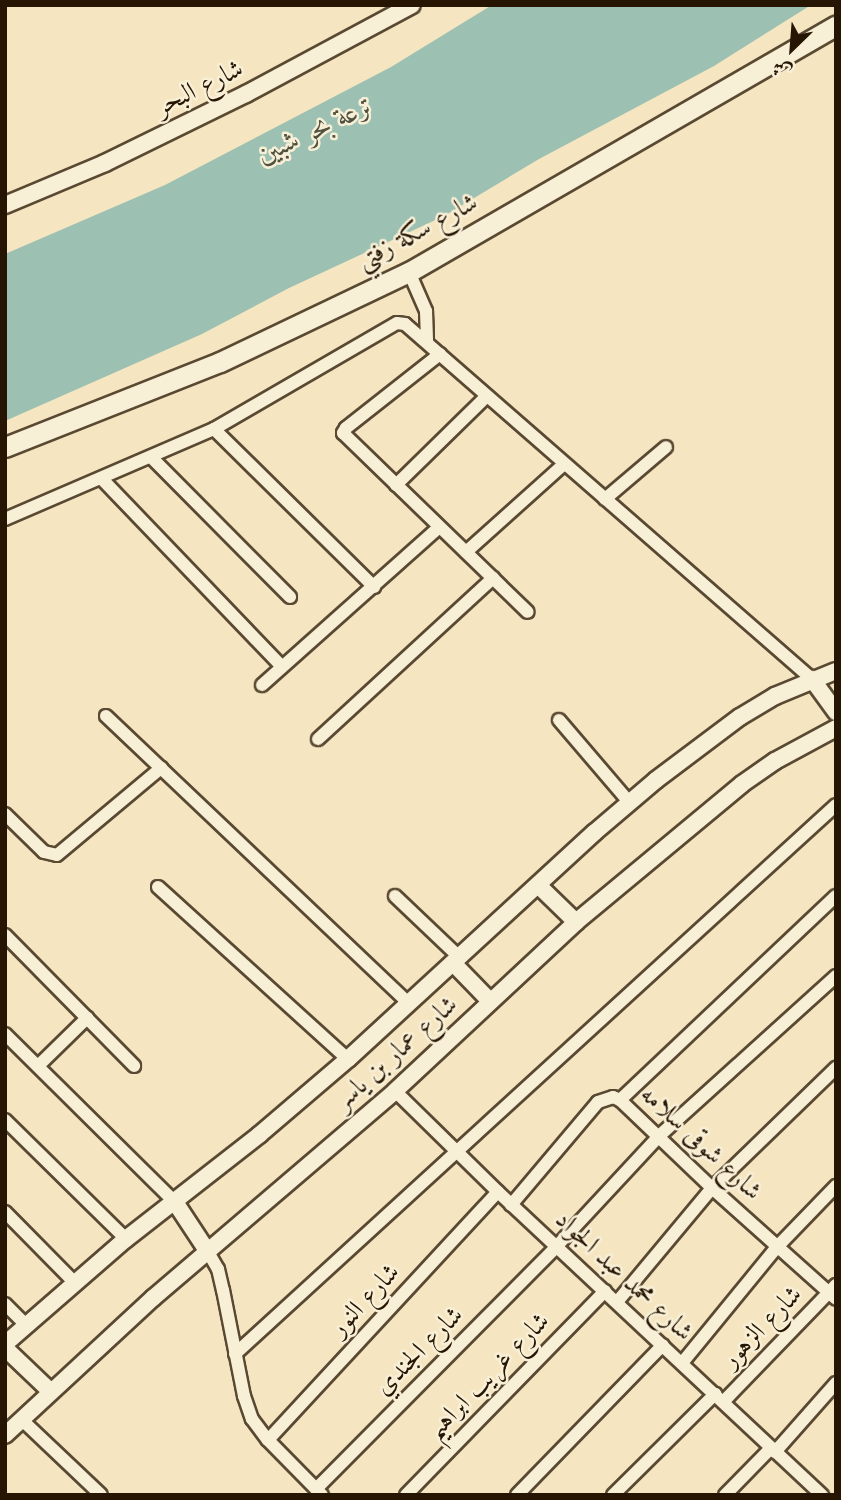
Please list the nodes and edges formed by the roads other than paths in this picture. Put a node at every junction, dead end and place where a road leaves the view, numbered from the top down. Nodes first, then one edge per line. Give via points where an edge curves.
1 (412, 5) edge
2 (836, 25) edge
3 (5, 205) edge
4 (409, 272) junction
5 (427, 341) junction
6 (440, 354) junction
7 (487, 396) junction
8 (214, 429) junction
9 (5, 447) edge
10 (666, 447) dead end
11 (152, 458) junction
12 (564, 464) junction
13 (102, 479) junction
14 (396, 485) junction
15 (605, 499) junction
16 (5, 519) edge
17 (438, 528) junction
18 (466, 552) junction
19 (493, 578) junction
20 (374, 587) junction
21 (290, 597) dead end
22 (528, 612) dead end
23 (282, 667) junction
24 (836, 671) edge
25 (812, 679) junction
26 (262, 685) dead end
27 (836, 712) edge
28 (106, 716) dead end
29 (559, 720) dead end
30 (836, 728) edge
31 (318, 739) dead end
32 (161, 768) junction
33 (629, 802) junction
34 (836, 805) edge
35 (5, 814) edge
36 (158, 887) dead end
37 (539, 887) junction
38 (395, 896) dead end
39 (836, 896) edge
40 (576, 922) junction
41 (5, 935) edge
42 (457, 961) junction
43 (836, 976) edge
44 (490, 1002) junction
45 (409, 1004) junction
46 (87, 1018) junction
47 (5, 1034) edge
48 (348, 1059) junction
49 (38, 1066) junction
50 (134, 1066) dead end
51 (836, 1068) edge
52 (395, 1091) junction
53 (620, 1100) junction
54 (5, 1120) edge
55 (659, 1136) junction
56 (456, 1153) junction
57 (836, 1186) edge
58 (712, 1188) junction
59 (498, 1192) junction
60 (175, 1202) junction
61 (511, 1205) junction
62 (5, 1212) edge
63 (126, 1239) junction
64 (556, 1247) junction
65 (776, 1247) junction
66 (208, 1252) junction
67 (74, 1282) junction
68 (605, 1291) junction
69 (833, 1292) edge
70 (617, 1302) junction
71 (5, 1304) edge
72 (26, 1325) junction
73 (663, 1345) junction
74 (5, 1346) edge
75 (236, 1354) junction
76 (682, 1363) junction
77 (836, 1383) edge
78 (50, 1391) junction
79 (719, 1398) junction
80 (22, 1419) junction
81 (5, 1435) edge
82 (268, 1440) junction
83 (773, 1450) junction
84 (319, 1492) edge
85 (101, 1495) edge
86 (406, 1495) edge
87 (517, 1495) edge
88 (613, 1495) edge
89 (725, 1495) edge
90 (822, 1495) edge

1 - 3 street, شارع البحر via 246,94 105,163
2 - 4 main road, شارع سكة زفتي
4 - 5 street via 426,311
4 - 9 main road, شارع سكة زفتي via 220,362
5 - 6 street
5 - 8 street via 411,326 397,323
6 - 7 street
6 - 14 street via 344,430
7 - 12 street
7 - 14 street
8 - 11 street
8 - 20 street
10 - 15 street
11 - 13 street
11 - 21 street
12 - 15 street
12 - 18 street
13 - 16 street
13 - 23 street
14 - 17 street
15 - 25 street
17 - 18 street
17 - 20 street
18 - 19 street
19 - 22 street
19 - 31 street
20 - 23 street
23 - 26 street
24 - 25 street, شارع عمار بن ياسر
25 - 27 street
25 - 33 street, شارع عمار بن ياسر via 740,717
28 - 32 street
29 - 33 street
30 - 40 street, شارع عمار بن ياسر via 742,784
32 - 35 street via 57,855 44,852
32 - 45 street
33 - 37 street, شارع عمار بن ياسر
34 - 56 street
36 - 48 street
37 - 40 street
37 - 42 street, شارع عمار بن ياسر
38 - 42 street
39 - 53 street
40 - 44 street, شارع عمار بن ياسر
41 - 46 street
42 - 44 street
42 - 45 street, شارع عمار بن ياسر
43 - 55 street, شارع الجندي
44 - 52 street, شارع عمار بن ياسر
45 - 48 street, شارع عمار بن ياسر
46 - 49 street
46 - 50 street
47 - 49 street
48 - 60 street, شارع عمار بن ياسر
49 - 60 street
51 - 58 street
52 - 56 street, شارع محمد عبد الجواد
52 - 66 street, شارع عمار بن ياسر
53 - 55 street, شارع شوقى سلامه
53 - 61 street, شارع شوقى سلامه via 606,1097 598,1102
54 - 63 street
55 - 58 street, شارع شوقى سلامه
55 - 64 street, شارع الجندي
56 - 59 street, شارع محمد عبد الجواد
56 - 75 street
57 - 65 street
58 - 65 street, شارع شوقى سلامه
58 - 70 street
59 - 61 street, شارع محمد عبد الجواد
59 - 82 street, شارع النور
60 - 63 street, شارع عمار بن ياسر
60 - 66 street
61 - 64 street, شارع محمد عبد الجواد
62 - 67 street
63 - 67 street, شارع عمار بن ياسر
64 - 68 street, شارع محمد عبد الجواد
64 - 84 street, شارع الجندي
65 - 69 street, شارع شوقى سلامه
65 - 76 street
66 - 75 street via 218,1269
66 - 78 street, شارع عمار بن ياسر
67 - 72 street, شارع عمار بن ياسر
68 - 70 street, شارع محمد عبد الجواد
68 - 86 street, شارع غريب ابراهيم
69 - 79 street, شارع الزهور
70 - 73 street, شارع محمد عبد الجواد
71 - 72 street
72 - 74 street, شارع عمار بن ياسر
73 - 76 street, شارع محمد عبد الجواد
73 - 87 street
74 - 78 street
75 - 82 street via 252,1419
76 - 79 street, شارع محمد عبد الجواد
77 - 83 street
78 - 80 street, شارع عمار بن ياسر
79 - 83 street, شارع محمد عبد الجواد
79 - 88 street, شارع الزهور
80 - 81 street, شارع عمار بن ياسر
80 - 85 street
82 - 84 street
83 - 89 street
83 - 90 street, شارع محمد عبد الجواد

